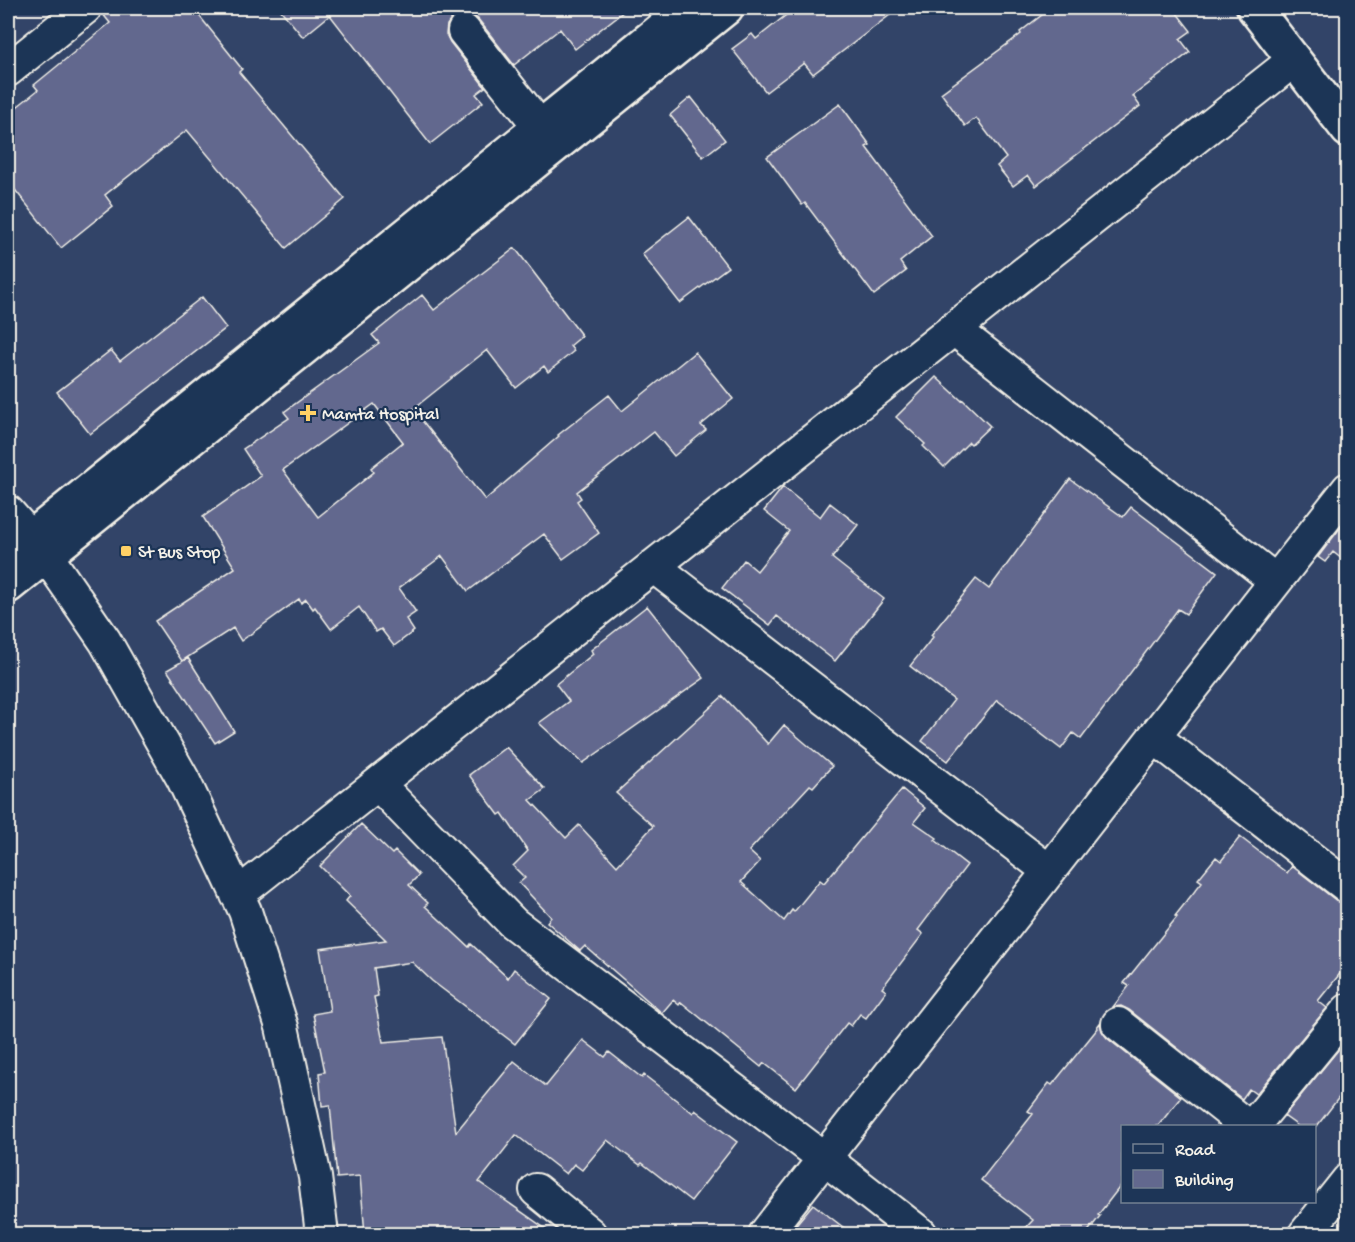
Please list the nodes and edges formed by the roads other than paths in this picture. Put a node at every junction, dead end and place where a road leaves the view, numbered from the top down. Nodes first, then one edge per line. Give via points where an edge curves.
1 (85, 8) edge
2 (726, 8) edge
3 (1254, 8) edge
4 (677, 11) edge
5 (464, 31) dead end
6 (1294, 60) junction
7 (8, 70) edge
8 (540, 127) junction
9 (1347, 130) edge
10 (954, 329) junction
11 (1347, 489) edge
12 (8, 512) edge
13 (28, 549) edge
14 (653, 566) junction
15 (1276, 581) junction
16 (8, 586) edge
17 (1154, 737) junction
18 (378, 784) junction
19 (1049, 871) junction
20 (1347, 887) edge
21 (237, 895) junction
22 (1347, 1010) edge
23 (1118, 1024) dead end
24 (1246, 1125) edge
25 (1254, 1125) edge
26 (825, 1159) junction
27 (1332, 1185) edge
28 (536, 1190) dead end
29 (322, 1234) edge
30 (590, 1234) edge
31 (765, 1234) edge
32 (921, 1234) edge
33 (1305, 1234) edge

1 - 7 street
2 - 13 main road
3 - 6 main road
4 - 8 main road
5 - 8 street
6 - 9 main road
6 - 10 street
8 - 13 main road
10 - 14 street
10 - 15 street
11 - 15 street
12 - 13 street
13 - 16 main road
13 - 21 street via 105,641 178,770
14 - 18 street
14 - 19 street
15 - 17 street
17 - 19 street
17 - 20 street
18 - 21 street
18 - 26 street via 513,923
19 - 26 street
21 - 29 street via 282,1027 315,1177
22 - 25 street
23 - 24 street
26 - 31 street
26 - 32 street
27 - 33 street
28 - 30 street

